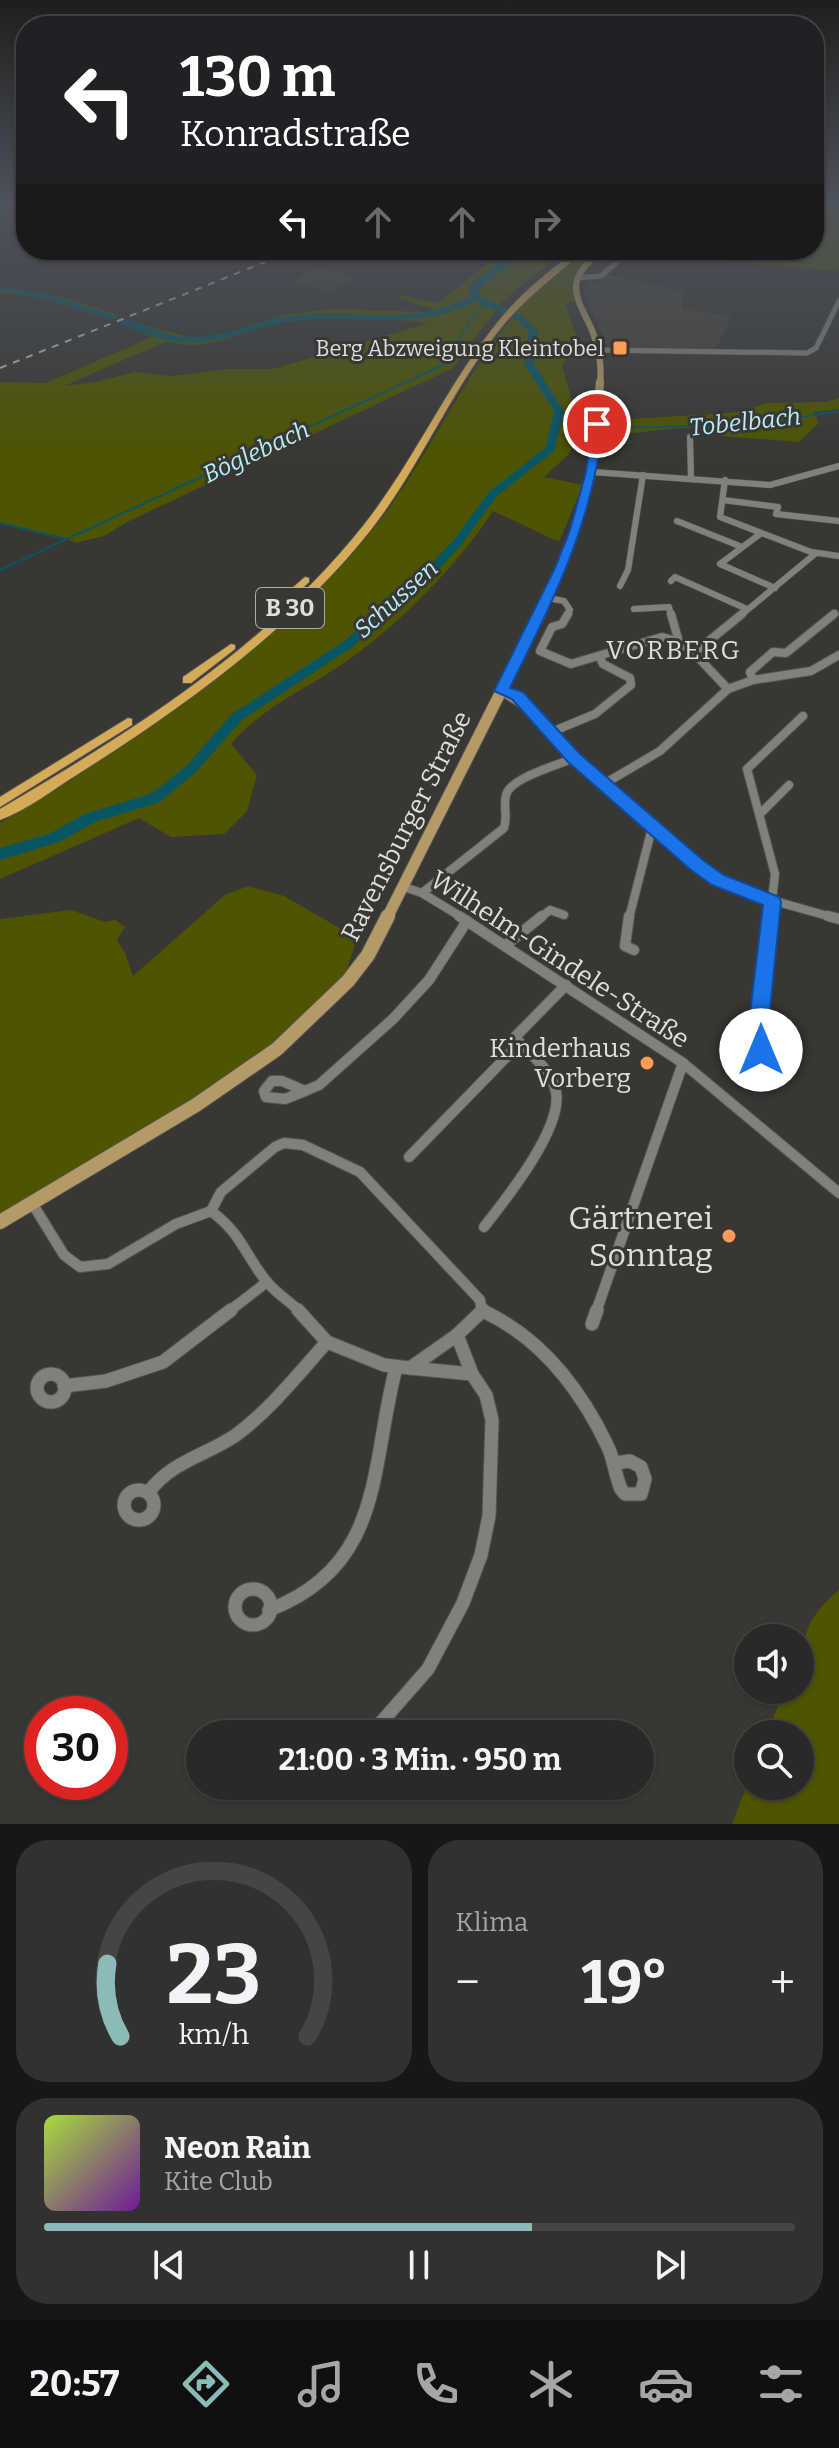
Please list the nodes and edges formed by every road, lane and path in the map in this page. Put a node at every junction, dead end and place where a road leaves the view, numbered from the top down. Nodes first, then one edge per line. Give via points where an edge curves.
1 (530, 289) edge
2 (532, 289) edge
3 (578, 289) edge
4 (839, 301) edge
5 (512, 306) junction
6 (498, 322) junction
7 (599, 350) junction
8 (690, 437) dead end
9 (839, 466) edge
10 (592, 472) junction
11 (643, 475) junction
12 (691, 478) junction
13 (725, 480) junction
14 (723, 500) junction
15 (677, 521) dead end
16 (839, 521) edge
17 (760, 534) junction
18 (742, 547) junction
19 (816, 553) junction
20 (839, 556) edge
21 (671, 581) dead end
22 (620, 586) dead end
23 (775, 588) junction
24 (548, 598) junction
25 (634, 609) dead end
26 (747, 609) junction
27 (835, 613) dead end
28 (679, 642) junction
29 (694, 653) junction
30 (839, 655) edge
31 (600, 658) junction
32 (753, 680) junction
33 (728, 689) junction
34 (501, 691) junction
35 (803, 716) dead end
36 (549, 733) junction
37 (574, 758) junction
38 (604, 784) junction
39 (789, 785) dead end
40 (0, 803) edge
41 (760, 814) junction
42 (0, 815) edge
43 (652, 828) junction
44 (404, 887) junction
45 (422, 893) junction
46 (772, 902) junction
47 (564, 915) dead end
48 (839, 919) edge
49 (467, 921) junction
50 (506, 945) junction
51 (634, 950) dead end
52 (566, 985) junction
53 (520, 1043) junction
54 (761, 1050) dead end
55 (683, 1063) junction
56 (305, 1091) dead end
57 (409, 1157) dead end
58 (839, 1193) edge
59 (32, 1203) junction
60 (211, 1211) junction
61 (0, 1222) edge
62 (484, 1227) dead end
63 (267, 1282) junction
64 (483, 1311) junction
65 (592, 1324) dead end
66 (457, 1335) junction
67 (327, 1342) junction
68 (403, 1368) junction
69 (472, 1374) junction
70 (64, 1386) dead end
71 (615, 1463) dead end
72 (149, 1492) dead end
73 (269, 1610) dead end
74 (384, 1720) edge

1 - 5 highway, B 30
2 - 5 highway, B 30
3 - 7 main road, Ravensburger Straße
4 - 7 street via 816,348 804,354
5 - 6 highway, B 30
6 - 40 highway, B 30 via 380,494 281,603 171,693
6 - 42 highway, B 30 via 390,496 292,607 181,697
7 - 10 main road, Ravensburger Straße via 602,381
8 - 12 street
9 - 13 street via 780,485
10 - 11 street
10 - 24 main road, Ravensburger Straße via 576,530
11 - 12 street
11 - 22 street via 628,570
12 - 13 street
13 - 14 street
14 - 16 street via 778,507 776,514
14 - 17 street via 720,517
15 - 18 street
17 - 18 street
17 - 19 street
18 - 23 street via 720,564
19 - 20 street
19 - 23 street
21 - 26 street via 675,577
23 - 26 street
24 - 31 street via 564,601 570,610 562,624 552,627 540,651 571,664
24 - 34 main road, Ravensburger Straße
25 - 28 street via 669,607
26 - 29 street
27 - 32 street via 786,653 773,652 750,672
28 - 29 street
28 - 31 street via 662,637
29 - 33 street
30 - 32 street via 811,671
31 - 36 street via 630,678 631,685 591,716
32 - 33 street
33 - 38 street via 660,751
34 - 36 street via 517,696
34 - 44 main road, Ravensburger Straße
35 - 41 street via 747,769
36 - 37 street
37 - 38 street
37 - 45 street via 515,782 506,795 504,828
38 - 43 street
39 - 41 street
41 - 46 street via 775,874
43 - 46 street via 718,880
43 - 51 street via 626,934 625,946
44 - 45 street, Wilhelm-Gindele-Straße
44 - 59 main road, Ravensburger Straße via 354,976 296,1035 185,1112
45 - 49 street, Wilhelm-Gindele-Straße
46 - 48 street
46 - 54 street via 757,1039
47 - 50 street via 550,910
49 - 50 street, Wilhelm-Gindele-Straße
49 - 56 street via 406,1005 319,1085
50 - 52 street, Wilhelm-Gindele-Straße
52 - 53 street via 515,1037
52 - 55 street, Wilhelm-Gindele-Straße
53 - 57 street
53 - 62 street via 546,1070 557,1099 543,1141
55 - 58 street, Wilhelm-Gindele-Straße
55 - 65 street
59 - 60 street via 67,1260 85,1268 110,1263
59 - 61 main road, Ravensburger Straße
60 - 63 street via 246,1246
60 - 64 street via 221,1192 275,1147 303,1145 360,1172 480,1300
63 - 67 street
63 - 70 street via 163,1362 106,1381
64 - 66 street
64 - 71 street via 522,1333 549,1358
66 - 68 street
66 - 69 street
67 - 68 street
67 - 72 street via 258,1415 224,1443 166,1473
68 - 69 street
68 - 73 street via 387,1397 363,1520 329,1573 289,1604
69 - 74 street via 488,1395 491,1418 489,1515 483,1545 469,1588 430,1665

